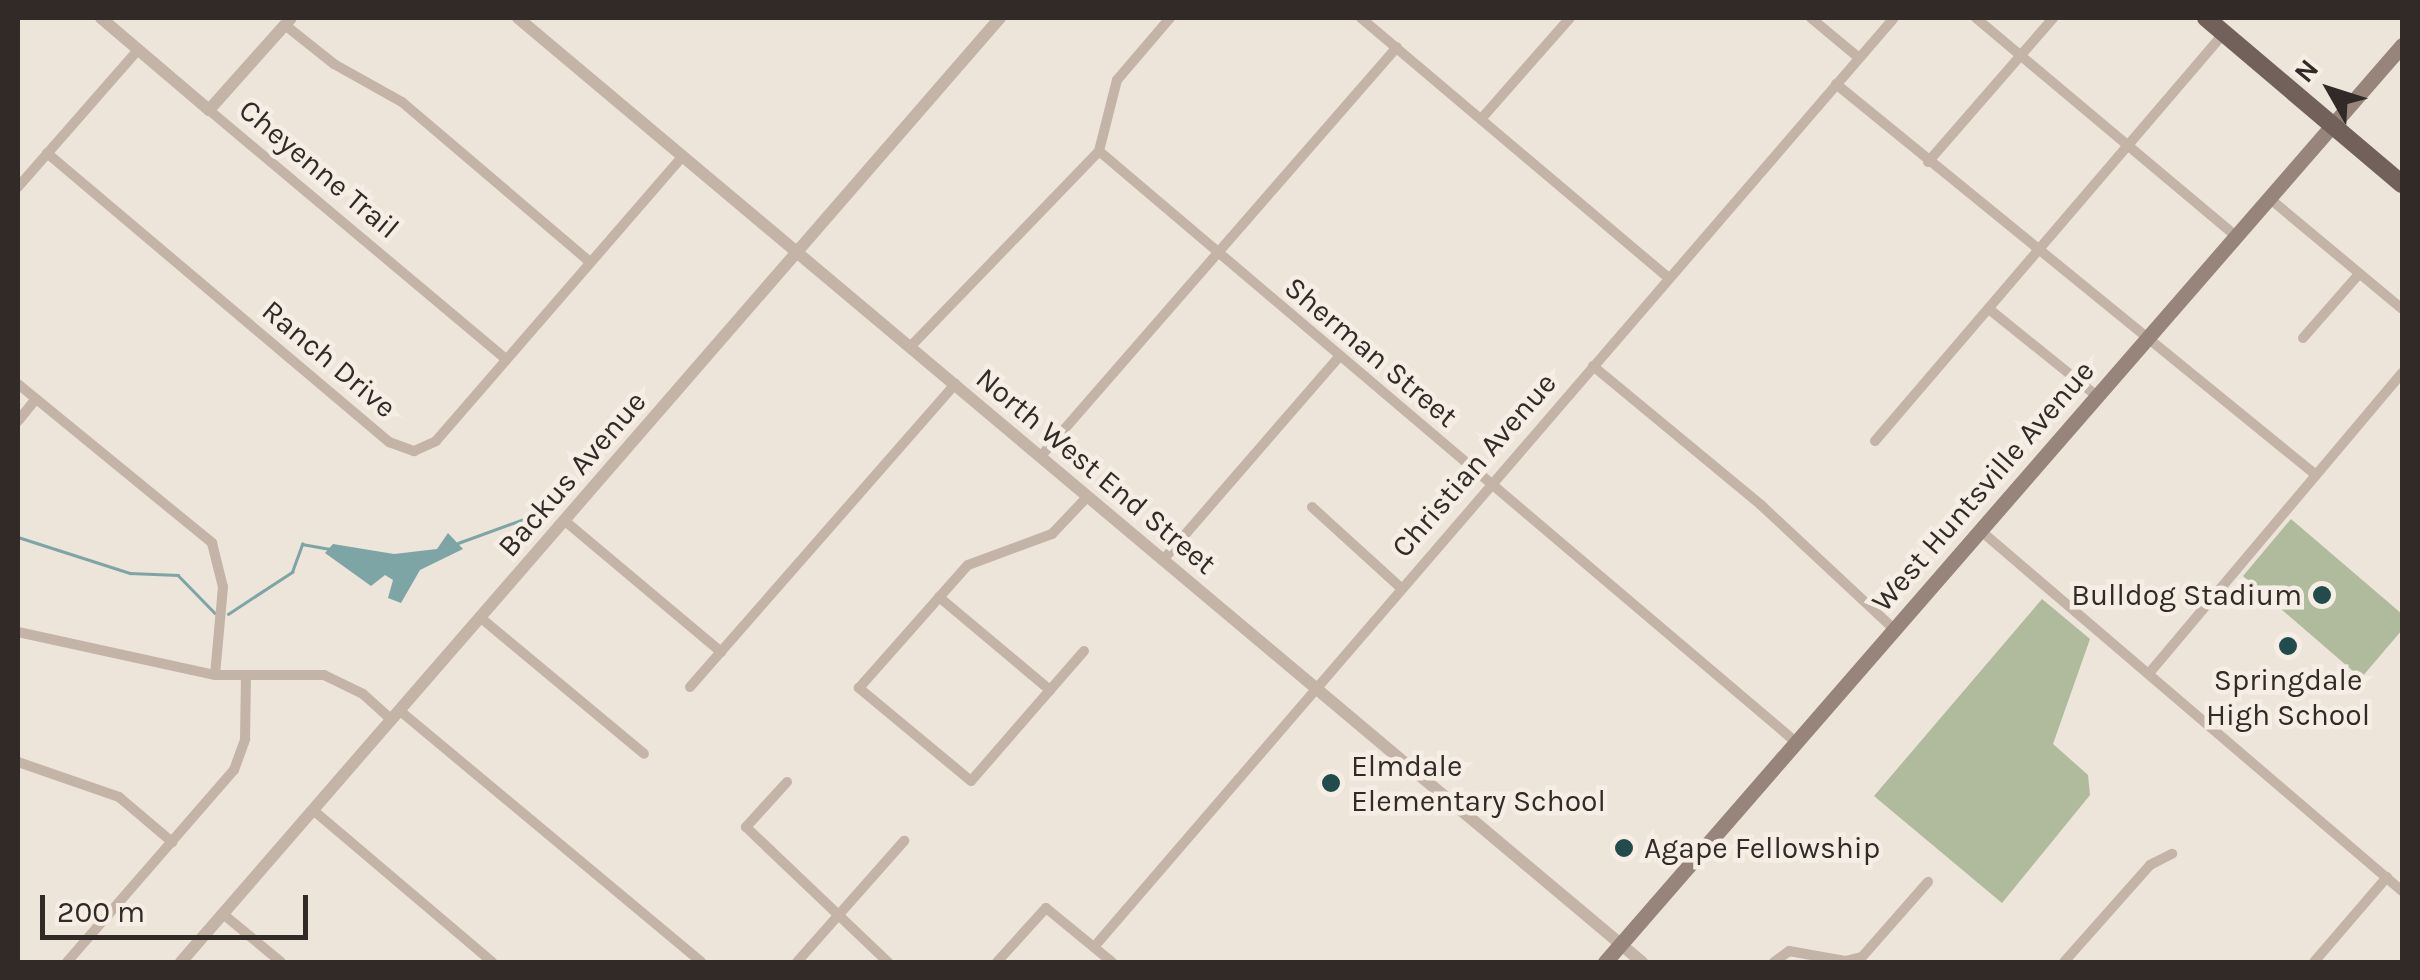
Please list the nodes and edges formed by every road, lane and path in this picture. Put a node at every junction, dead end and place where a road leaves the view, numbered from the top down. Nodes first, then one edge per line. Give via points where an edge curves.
1 (101, 18) edge
2 (518, 18) edge
3 (1000, 18) edge
4 (1170, 18) edge
5 (1361, 18) edge
6 (1811, 18) edge
7 (1894, 18) edge
8 (1976, 18) edge
9 (2053, 18) edge
10 (2206, 18) edge
11 (1566, 19) edge
12 (288, 21) edge
13 (2224, 33) junction
14 (2402, 45) edge
15 (1396, 47) junction
16 (138, 50) junction
17 (2020, 56) junction
18 (1859, 58) junction
19 (1836, 84) junction
20 (209, 110) junction
21 (1482, 118) junction
22 (2334, 124) junction
23 (2127, 146) junction
24 (1099, 152) junction
25 (47, 153) junction
26 (683, 156) junction
27 (1928, 162) junction
28 (2402, 184) edge
29 (18, 188) edge
30 (2269, 198) junction
31 (2236, 236) junction
32 (798, 252) junction
33 (2036, 253) junction
34 (1218, 254) junction
35 (590, 262) junction
36 (2359, 274) junction
37 (1669, 278) junction
38 (1988, 309) junction
39 (2402, 310) edge
40 (2148, 338) junction
41 (2303, 338) dead end
42 (910, 347) junction
43 (1339, 357) junction
44 (506, 358) junction
45 (1593, 366) junction
46 (2402, 374) edge
47 (18, 384) edge
48 (955, 384) junction
49 (2098, 397) junction
50 (36, 399) junction
51 (18, 421) edge
52 (1875, 442) dead end
53 (1041, 456) junction
54 (2316, 476) junction
55 (1490, 486) junction
56 (1088, 496) junction
57 (1312, 508) dead end
58 (565, 521) junction
59 (1981, 532) junction
60 (1162, 560) junction
61 (1401, 588) junction
62 (939, 597) junction
63 (481, 618) junction
64 (1895, 630) junction
65 (18, 632) edge
66 (1084, 650) dead end
67 (721, 652) junction
68 (2151, 672) junction
69 (215, 675) junction
70 (246, 677) junction
71 (690, 687) dead end
72 (1050, 690) junction
73 (1316, 690) junction
74 (395, 714) junction
75 (1797, 743) junction
76 (644, 754) dead end
77 (18, 762) edge
78 (787, 782) dead end
79 (313, 810) junction
80 (904, 841) dead end
81 (172, 842) junction
82 (2172, 854) dead end
83 (2387, 877) junction
84 (1928, 882) dead end
85 (2402, 890) edge
86 (223, 914) junction
87 (837, 918) junction
88 (1620, 944) junction
89 (1094, 947) junction
90 (66, 962) edge
91 (181, 962) edge
92 (281, 962) edge
93 (492, 962) edge
94 (701, 962) edge
95 (798, 962) edge
96 (888, 962) edge
97 (997, 962) edge
98 (1112, 962) edge
99 (1605, 962) edge
100 (1642, 962) edge
101 (1774, 962) edge
102 (2064, 962) edge
103 (2314, 962) edge

1 - 16 street, Cheyenne Trail
2 - 26 street, North West End Street
3 - 32 street, Backus Avenue
4 - 24 street via 1117,80
5 - 15 street
6 - 18 street
7 - 18 street, Christian Avenue
8 - 17 street
9 - 17 street
10 - 13 main road
11 - 21 street
12 - 20 street
12 - 35 street via 334,64 402,102
13 - 22 main road
13 - 23 street
14 - 22 main road, West Huntsville Avenue
15 - 21 street
15 - 34 street
16 - 20 street, Cheyenne Trail
16 - 25 street
17 - 23 street
17 - 27 street
18 - 19 street, Christian Avenue
19 - 27 street
19 - 37 street, Christian Avenue
20 - 44 street, Cheyenne Trail
21 - 37 street
22 - 28 main road
22 - 30 main road, West Huntsville Avenue
23 - 31 street
23 - 33 street
24 - 34 street, Sherman Street
24 - 42 street
25 - 29 street
25 - 44 street, Ranch Drive via 401,449 436,441
26 - 32 street, North West End Street
26 - 35 street, Ranch Drive
27 - 33 street
30 - 31 main road, West Huntsville Avenue
30 - 36 street
31 - 40 main road, West Huntsville Avenue
32 - 42 street, North West End Street
32 - 58 street, Backus Avenue
33 - 38 street
33 - 40 street
34 - 43 street, Sherman Street
34 - 53 street
35 - 44 street, Ranch Drive
36 - 39 street
36 - 41 street
37 - 45 street, Christian Avenue
38 - 49 street
38 - 52 street
40 - 49 main road, West Huntsville Avenue
40 - 54 street
42 - 48 street, North West End Street
43 - 55 street, Sherman Street
43 - 60 street
45 - 55 street, Christian Avenue
45 - 64 street via 1761,505
46 - 54 street
47 - 50 street
48 - 53 street, North West End Street
48 - 67 street
49 - 59 main road, West Huntsville Avenue
50 - 51 street
50 - 69 street via 212,543 223,588
53 - 56 street, North West End Street
54 - 68 street
55 - 61 street, Christian Avenue
55 - 75 street, Sherman Street
56 - 60 street, North West End Street
56 - 62 street via 1052,534 968,565
57 - 61 street
58 - 63 street, Backus Avenue
58 - 67 street
59 - 64 main road, West Huntsville Avenue
59 - 68 street
60 - 73 street, North West End Street
61 - 73 street, Christian Avenue
62 - 72 street
62 - 72 street via 860,688 971,782
63 - 74 street, Backus Avenue
63 - 76 street
64 - 75 main road, West Huntsville Avenue
65 - 69 street
66 - 72 street
67 - 71 street
68 - 83 street
69 - 70 street
70 - 74 street via 324,675
70 - 81 street via 242,755
73 - 88 street, North West End Street
73 - 89 street, Christian Avenue
74 - 79 street, Backus Avenue
74 - 94 street
75 - 88 main road, West Huntsville Avenue
77 - 81 street via 119,797
78 - 87 street via 746,827
79 - 86 street, Backus Avenue
79 - 93 street
80 - 87 street
81 - 90 street
82 - 102 street via 2150,865
83 - 85 street
83 - 103 street
84 - 101 street via 1862,957 1789,951
86 - 91 street, Backus Avenue
86 - 92 street
87 - 95 street
87 - 96 street
88 - 99 main road, West Huntsville Avenue
88 - 100 street, North West End Street
89 - 97 street via 1046,908
89 - 98 street

